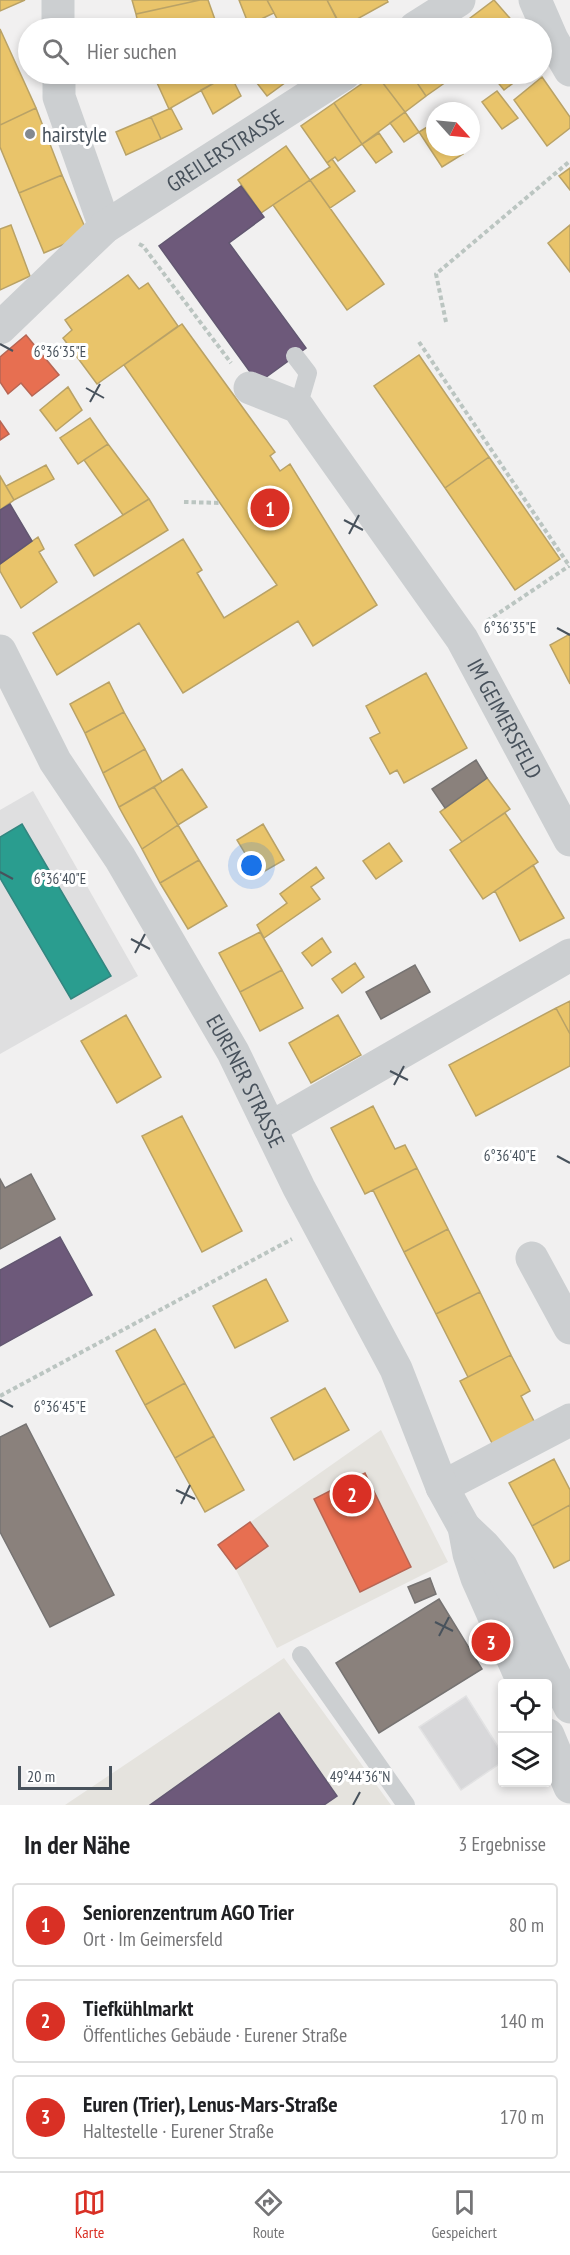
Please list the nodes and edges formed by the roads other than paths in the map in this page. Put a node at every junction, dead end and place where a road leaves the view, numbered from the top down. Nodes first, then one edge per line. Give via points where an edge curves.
1 (58, 0) edge
2 (459, 0) edge
3 (535, 0) edge
4 (58, 18) edge
5 (431, 18) edge
6 (543, 18) edge
7 (552, 39) edge
8 (570, 70) edge
9 (59, 84) edge
10 (328, 84) edge
11 (105, 227) junction
12 (0, 328) edge
13 (295, 356) dead end
14 (250, 388) road end
15 (298, 407) junction
16 (0, 651) edge
17 (7, 685) edge
18 (570, 840) edge
19 (570, 955) edge
20 (270, 1128) junction
21 (532, 1258) dead end
22 (570, 1328) edge
23 (570, 1420) edge
24 (442, 1486) junction
25 (464, 1527) junction
26 (301, 1655) dead end
27 (522, 1679) edge
28 (570, 1707) edge
29 (552, 1744) edge
30 (570, 1787) edge
31 (406, 1805) edge

1 - 4 street
2 - 5 street
3 - 6 street
7 - 8 street
9 - 11 street via 59,97
10 - 11 street, GREILERSTRASSE
11 - 12 street, GREILERSTRASSE
13 - 15 lane via 308,373
14 - 15 street
15 - 18 street, IM GEIMERSFELD via 462,639
16 - 17 street, EURENER STRASSE
17 - 20 street, EURENER STRASSE via 120,858 233,1052
19 - 20 street
20 - 24 street, EURENER STRASSE via 396,1369
21 - 22 street
23 - 24 street
24 - 25 street, EURENER STRASSE
25 - 27 street, EURENER STRASSE via 477,1578
25 - 28 street, EURENER STRASSE via 501,1566
26 - 31 lane
29 - 30 street

